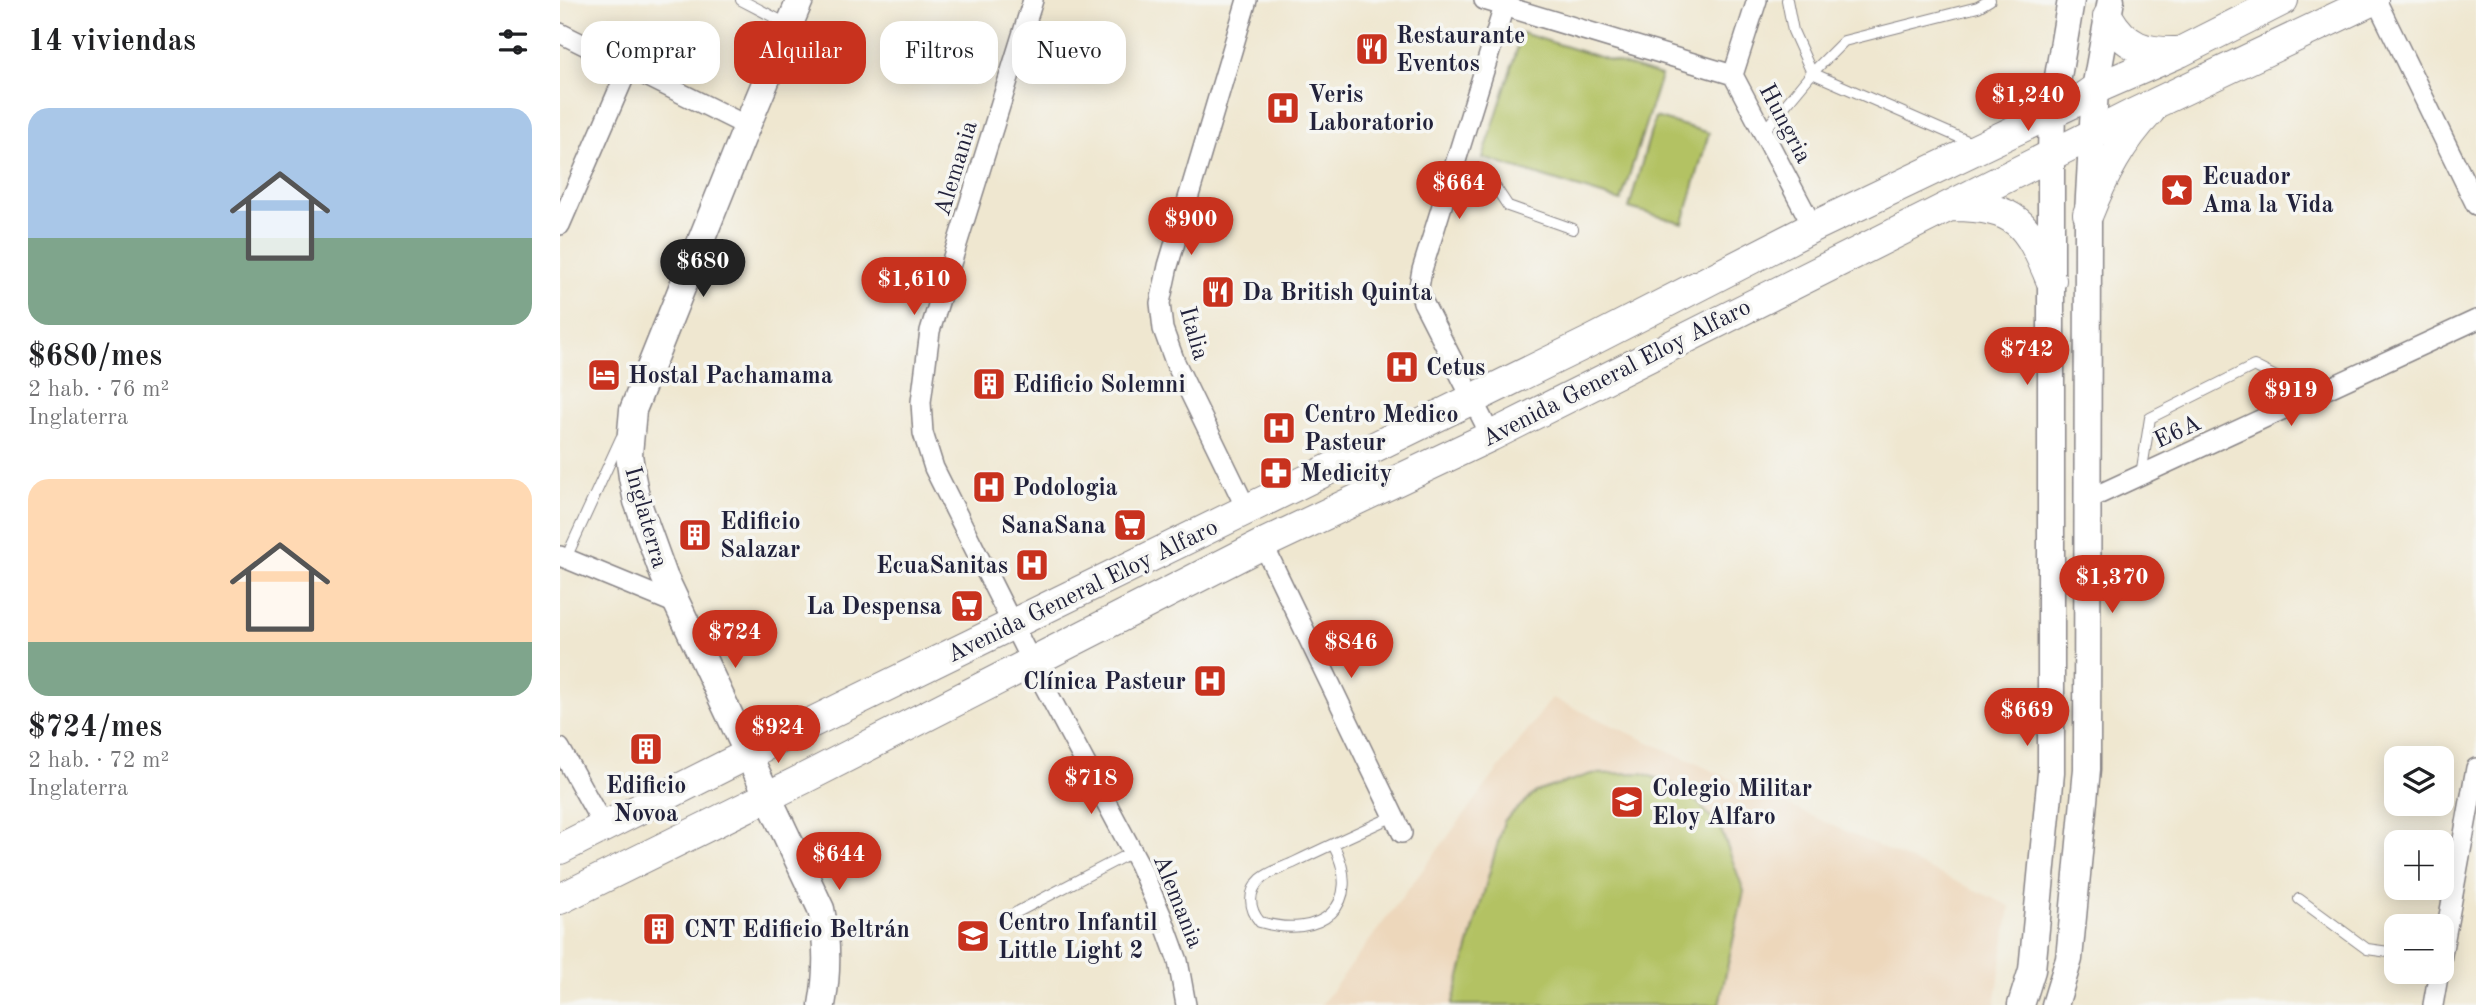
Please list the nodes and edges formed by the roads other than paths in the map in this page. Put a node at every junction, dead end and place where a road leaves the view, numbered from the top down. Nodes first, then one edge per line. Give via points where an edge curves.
1 (741, 0) edge
2 (800, 0) edge
3 (1034, 0) edge
4 (1247, 0) edge
5 (1484, 0) edge
6 (1757, 0) edge
7 (1787, 0) edge
8 (1990, 0) edge
9 (2071, 0) edge
10 (2283, 0) edge
11 (2375, 0) edge
12 (1505, 3) edge
13 (2110, 8) edge
14 (780, 21) edge
15 (791, 21) edge
16 (560, 33) edge
17 (581, 43) edge
18 (2180, 52) junction
19 (1812, 73) junction
20 (1733, 75) junction
21 (621, 84) edge
22 (664, 84) edge
23 (765, 84) edge
24 (2095, 89) junction
25 (2156, 104) junction
26 (2052, 112) junction
27 (747, 126) junction
28 (1763, 132) junction
29 (2094, 133) junction
30 (1982, 148) junction
31 (2051, 155) junction
32 (1453, 170) junction
33 (2476, 205) edge
34 (1952, 206) junction
35 (2088, 214) junction
36 (560, 225) edge
37 (1813, 227) junction
38 (1573, 229) dead end
39 (2051, 280) junction
40 (2476, 320) edge
41 (2313, 396) junction
42 (1472, 399) junction
43 (633, 411) junction
44 (1491, 436) junction
45 (2141, 475) junction
46 (2089, 499) junction
47 (1247, 510) junction
48 (1263, 544) junction
49 (563, 557) edge
50 (679, 605) junction
51 (1013, 624) junction
52 (1032, 663) junction
53 (560, 748) edge
54 (747, 754) junction
55 (2476, 768) edge
56 (766, 796) junction
57 (1398, 824) joint
58 (604, 827) junction
59 (1333, 844) junction
60 (560, 849) edge
61 (1132, 852) junction
62 (560, 899) edge
63 (2299, 899) dead end
64 (2449, 914) edge
65 (1002, 920) dead end
66 (2384, 951) edge
67 (2437, 984) edge
68 (822, 1005) edge
69 (1186, 1005) edge
70 (2021, 1005) edge
71 (2055, 1005) edge
72 (2433, 1005) edge

1 - 14 lane
2 - 15 main road, Inglaterra
3 - 51 street, Alemania via 930,331 921,402 923,433 934,468
4 - 47 street, Italia via 1160,303 1175,362
5 - 12 street
6 - 20 street, Hungria
7 - 19 lane via 1793,31
8 - 19 lane via 1844,41
9 - 26 main road
10 - 18 main road, Avenida General Eloy Alfaro
11 - 25 main road, Avenida General Eloy Alfaro
11 - 33 street
12 - 20 street
12 - 32 street
13 - 18 main road via 2117,33 2126,42 2151,52
13 - 24 main road
16 - 17 street
18 - 24 main road, Avenida General Eloy Alfaro
19 - 28 lane
19 - 30 lane
20 - 28 street, Hungria
21 - 36 street
22 - 27 street
23 - 27 main road, Inglaterra
24 - 26 main road, Avenida General Eloy Alfaro
24 - 29 main road
25 - 29 main road, Avenida General Eloy Alfaro
25 - 35 main road via 2115,156
26 - 30 main road, Avenida General Eloy Alfaro
26 - 31 main road
27 - 43 main road, Inglaterra
28 - 37 street, Hungria
29 - 31 main road, Avenida General Eloy Alfaro
29 - 35 main road
30 - 37 main road, Avenida General Eloy Alfaro
31 - 34 main road, Avenida General Eloy Alfaro
31 - 39 main road
32 - 38 lane via 1494,185 1508,206
32 - 42 street via 1419,286
34 - 39 main road via 1991,209 2017,221 2036,243
34 - 44 main road, Avenida General Eloy Alfaro
35 - 46 main road
37 - 42 main road, Avenida General Eloy Alfaro
39 - 70 main road via 2051,773 2032,970
40 - 41 street, E6A
41 - 45 street, E6A
41 - 45 lane via 2254,366 2150,418
42 - 44 street
42 - 47 main road, Avenida General Eloy Alfaro
43 - 49 lane
43 - 50 main road, Inglaterra via 629,454 637,501
44 - 48 main road, Avenida General Eloy Alfaro
45 - 46 street, E6A
46 - 71 main road via 2087,769 2069,959
47 - 51 main road, Avenida General Eloy Alfaro
48 - 52 main road, Avenida General Eloy Alfaro
48 - 57 street
49 - 50 street
50 - 54 main road, Inglaterra
51 - 52 street, Alemania
51 - 54 main road, Avenida General Eloy Alfaro
52 - 56 main road, Avenida General Eloy Alfaro
52 - 61 street, Alemania
53 - 58 street
54 - 56 main road, Inglaterra
54 - 58 main road, Avenida General Eloy Alfaro
55 - 64 street
56 - 62 main road, Avenida General Eloy Alfaro
56 - 68 main road, Inglaterra via 821,909 828,973
57 - 59 lane
58 - 60 main road, Avenida General Eloy Alfaro
59 - 59 lane via 1262,878 1252,891 1251,902 1252,913 1260,922 1301,927 1324,920 1339,905 1344,873
61 - 65 lane
61 - 69 street, Alemania via 1178,961
63 - 66 lane via 2367,949
67 - 72 street

